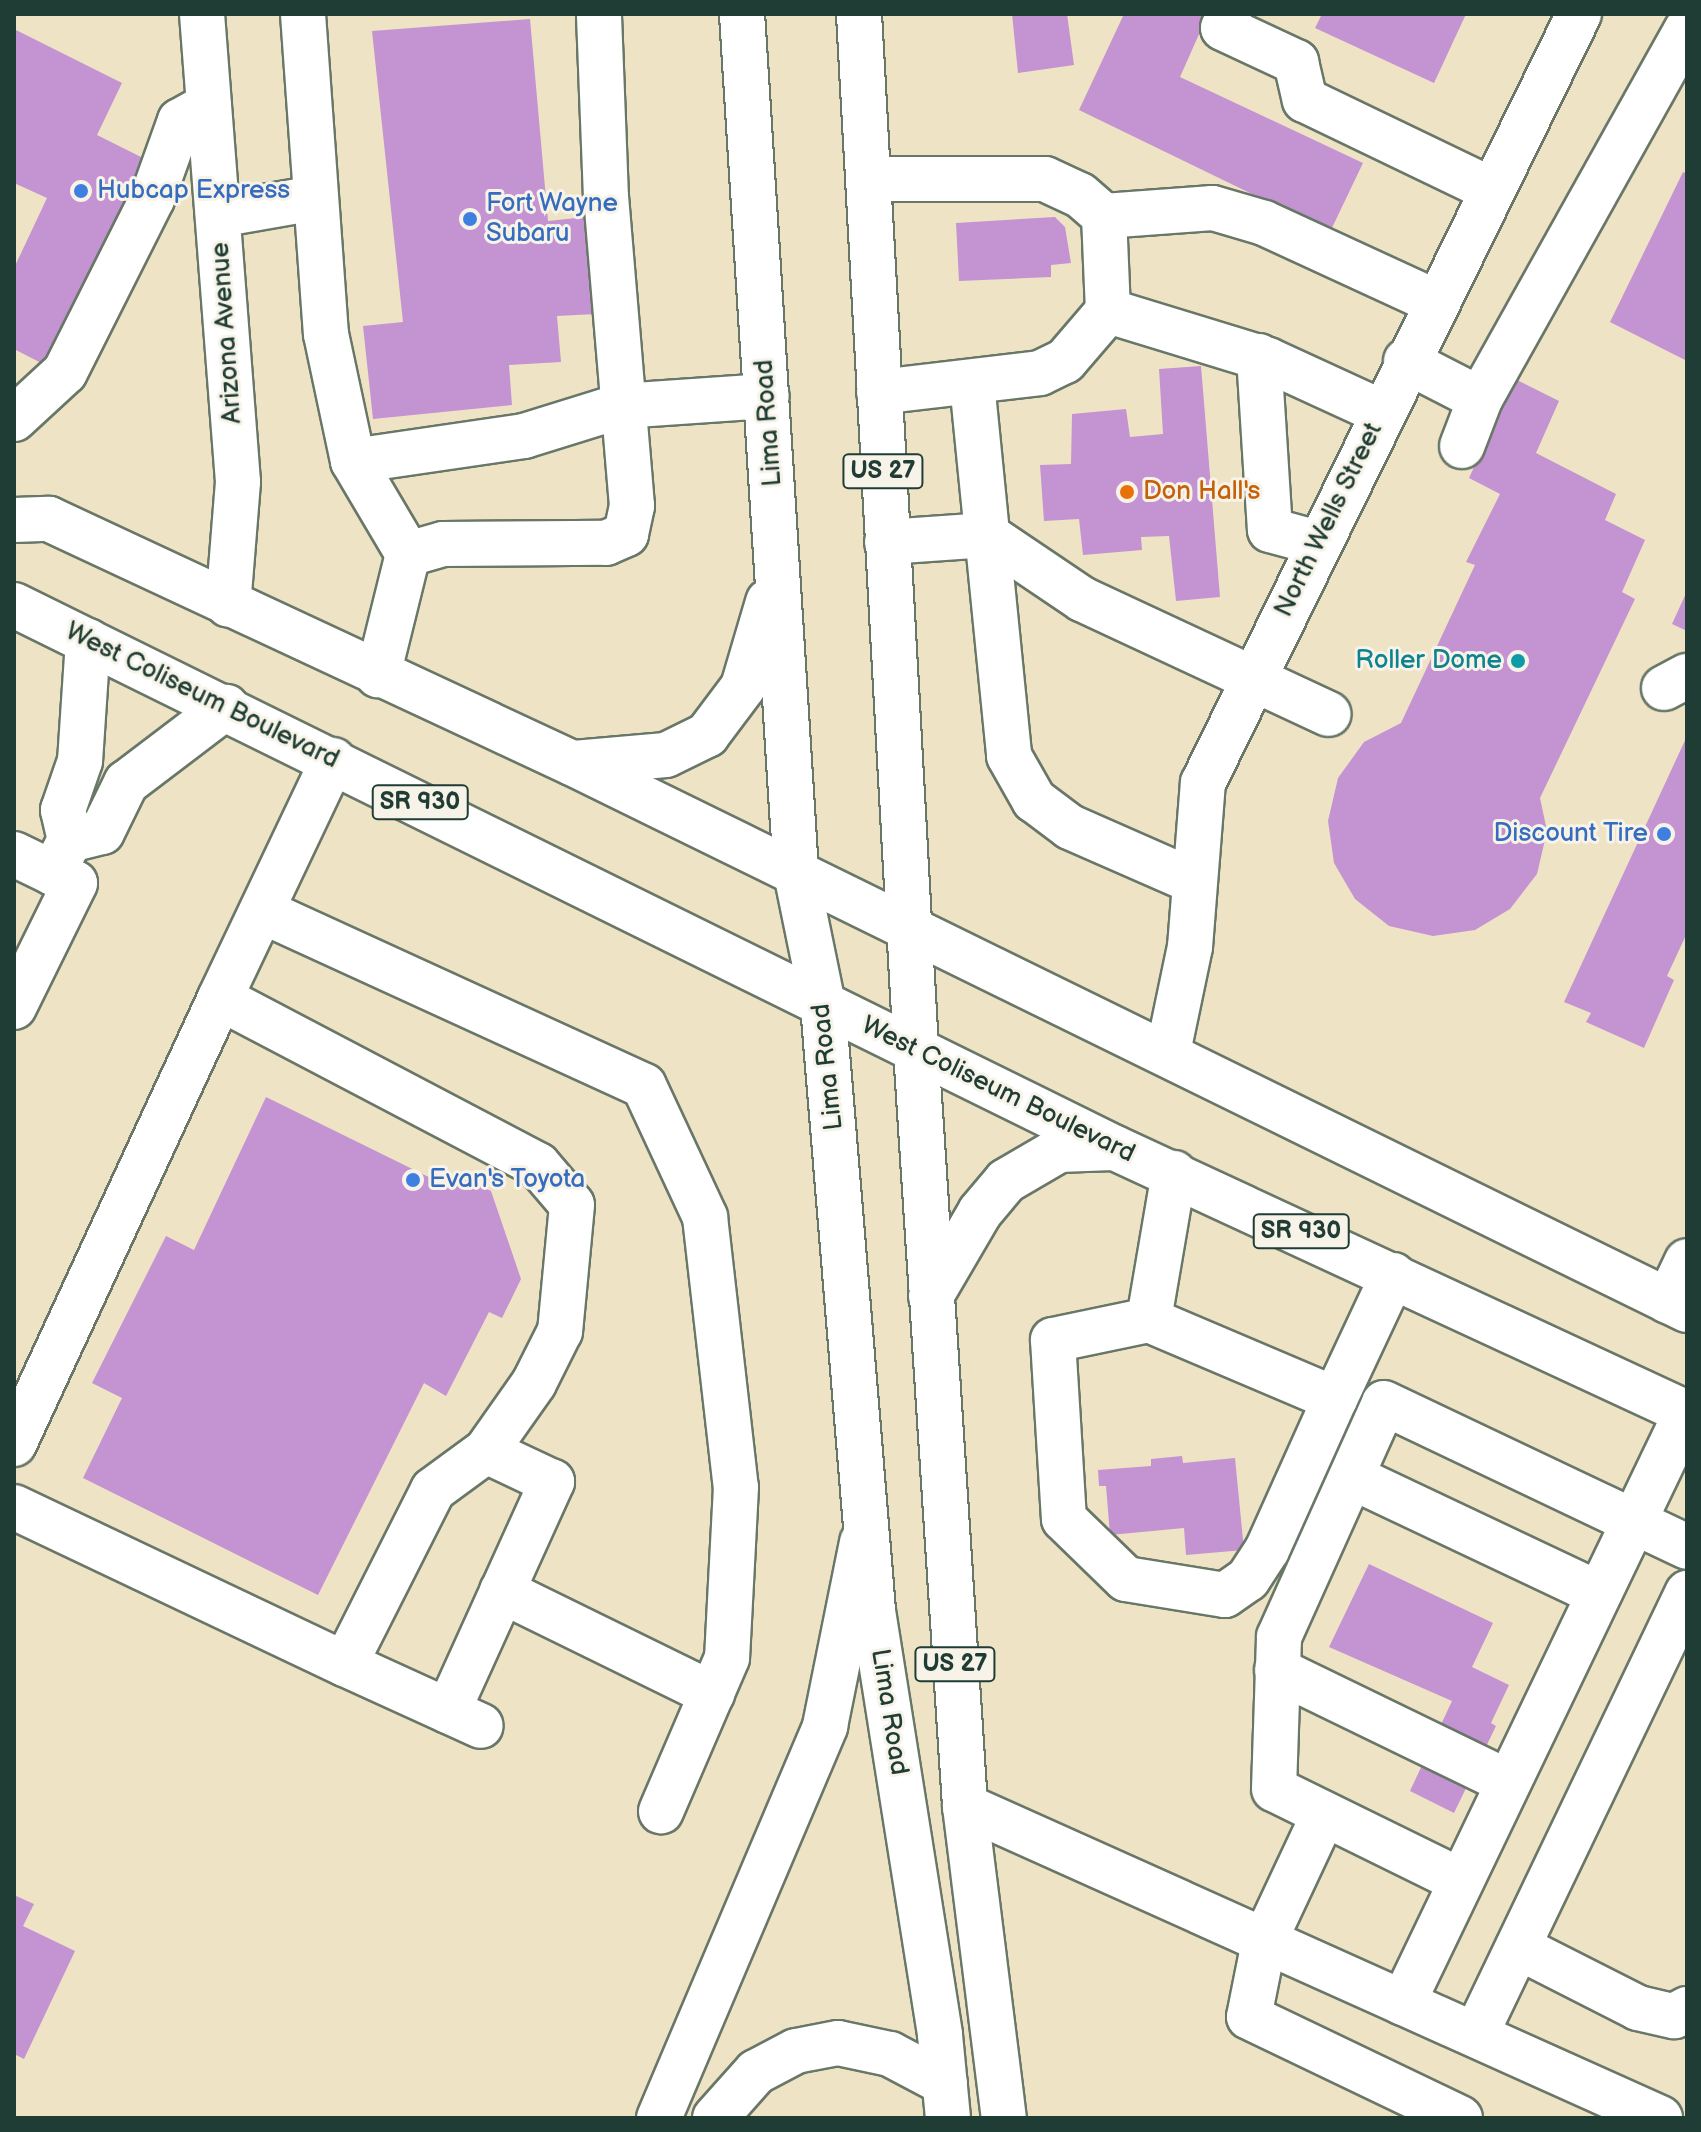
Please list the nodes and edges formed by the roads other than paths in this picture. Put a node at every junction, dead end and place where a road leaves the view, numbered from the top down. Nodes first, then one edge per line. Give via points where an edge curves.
1 (202, 14) edge
2 (303, 14) edge
3 (599, 14) edge
4 (742, 14) edge
5 (859, 14) edge
6 (1229, 14) edge
7 (1579, 14) edge
8 (1687, 29) edge
9 (1676, 76) edge
10 (209, 105) junction
11 (868, 179) junction
12 (1492, 190) junction
13 (315, 198) junction
14 (218, 215) junction
15 (1104, 216) junction
16 (1436, 302) junction
17 (1108, 311) junction
18 (1259, 356) junction
19 (1406, 361) junction
20 (972, 383) junction
21 (879, 392) junction
22 (24, 395) edge
23 (767, 396) junction
24 (1480, 399) junction
25 (621, 406) junction
26 (1381, 412) junction
27 (1462, 446) dead end
28 (353, 461) junction
29 (14, 520) edge
30 (987, 535) junction
31 (887, 542) junction
32 (1318, 543) junction
33 (408, 554) junction
34 (778, 557) junction
35 (14, 605) edge
36 (228, 605) junction
37 (88, 641) junction
38 (378, 675) junction
39 (1253, 679) junction
40 (226, 707) junction
41 (1329, 714) dead end
42 (333, 760) junction
43 (572, 763) junction
44 (14, 854) edge
45 (62, 856) junction
46 (796, 873) junction
47 (1193, 881) junction
48 (262, 911) junction
49 (912, 927) junction
50 (220, 998) junction
51 (823, 1005) junction
52 (14, 1007) edge
53 (916, 1050) junction
54 (1168, 1052) junction
55 (1115, 1148) junction
56 (1174, 1173) junction
57 (1687, 1261) edge
58 (1393, 1275) junction
59 (931, 1296) junction
60 (1678, 1305) edge
61 (1149, 1320) junction
62 (1335, 1399) junction
63 (1687, 1413) edge
64 (14, 1444) edge
65 (486, 1451) junction
66 (1352, 1477) junction
67 (14, 1507) edge
68 (1634, 1522) junction
69 (864, 1528) junction
70 (1687, 1547) edge
71 (502, 1591) junction
72 (1687, 1593) edge
73 (1599, 1594) junction
74 (345, 1664) junction
75 (1277, 1670) junction
76 (712, 1694) junction
77 (1508, 1782) junction
78 (965, 1806) junction
79 (661, 1811) dead end
80 (1324, 1814) junction
81 (1461, 1881) junction
82 (1264, 1942) junction
83 (1518, 1947) junction
84 (1403, 2003) junction
85 (1687, 2009) edge
86 (1477, 2032) junction
87 (947, 2100) edge
88 (659, 2118) edge
89 (715, 2118) edge
90 (1004, 2118) edge
91 (1460, 2118) edge
92 (1660, 2118) edge

1 - 10 main road, Arizona Avenue
2 - 13 main road
3 - 25 main road
4 - 23 main road, Lima Road / US 27
5 - 11 main road, US 27
6 - 12 main road via 1223,28 1296,62 1305,100
7 - 12 main road, North Wells Street
8 - 9 main road
9 - 24 main road
10 - 14 main road, Arizona Avenue
10 - 22 main road via 180,121 152,199 65,372
11 - 15 main road via 1045,179 1080,195
11 - 21 main road, US 27
12 - 16 main road, North Wells Street
13 - 14 main road
13 - 28 main road via 326,334
14 - 36 main road, Arizona Avenue via 238,482
15 - 16 main road via 1213,208 1264,223
15 - 17 main road
16 - 19 main road, North Wells Street
17 - 18 main road
17 - 20 main road via 1065,361 1040,373
18 - 26 main road
18 - 32 main road via 1270,530
19 - 24 main road
19 - 26 main road, North Wells Street
20 - 21 main road
20 - 30 main road
21 - 31 main road, US 27
23 - 25 main road
23 - 34 main road, Lima Road / US 27
24 - 27 main road
25 - 28 main road via 524,436
25 - 33 main road via 632,506 626,534 606,543 443,544
26 - 32 main road, North Wells Street
28 - 33 main road
29 - 36 main road via 49,519
30 - 31 main road
30 - 39 main road via 1082,599
30 - 47 main road via 1009,756 1034,800 1070,827
31 - 49 main road, US 27
32 - 39 main road, North Wells Street
33 - 38 main road
34 - 43 main road via 757,652 743,687 718,725 695,745 666,755
34 - 46 main road, Lima Road / US 27
35 - 37 main road, West Coliseum Boulevard / SR 930
36 - 38 main road
37 - 40 main road, West Coliseum Boulevard / SR 930
37 - 45 main road via 80,761 63,810
38 - 43 main road
39 - 41 main road
39 - 47 main road, North Wells Street via 1203,783
40 - 42 main road, West Coliseum Boulevard / SR 930
40 - 45 main road via 126,783 102,832
42 - 48 main road
42 - 51 main road, West Coliseum Boulevard / SR 930
43 - 46 main road
44 - 45 main road
45 - 52 main road via 75,883
46 - 49 main road
46 - 51 main road, Lima Road / US 27
47 - 54 main road, North Wells Street via 1190,947
48 - 50 main road
48 - 76 main road via 644,1086 705,1217 736,1487 727,1658
49 - 53 main road, US 27
49 - 54 main road
50 - 64 main road
50 - 65 main road via 538,1165 572,1205 560,1331 534,1383
51 - 53 main road, West Coliseum Boulevard / SR 930
51 - 69 main road, Lima Road / US 27
53 - 55 main road, West Coliseum Boulevard / SR 930
53 - 59 main road, US 27
54 - 60 main road
55 - 56 main road, West Coliseum Boulevard / SR 930
55 - 59 main road via 1059,1150 1006,1181 980,1212
56 - 58 main road, West Coliseum Boulevard / SR 930
56 - 61 main road
57 - 60 main road
58 - 62 main road
58 - 63 main road, West Coliseum Boulevard / SR 930
59 - 78 main road, US 27
61 - 62 main road
61 - 62 main road via 1053,1340 1064,1519 1126,1579 1225,1595 1248,1579
63 - 68 main road
65 - 71 main road via 552,1482
65 - 74 main road via 433,1490
66 - 68 main road via 1384,1403
66 - 73 main road
66 - 75 main road via 1279,1637
67 - 74 main road
68 - 70 main road
68 - 73 main road
69 - 87 main road, Lima Road / US 27
69 - 88 main road via 825,1726
71 - 74 main road via 464,1718
71 - 76 main road
72 - 83 main road
73 - 77 main road
75 - 77 main road
75 - 80 main road via 1274,1789
76 - 79 main road
77 - 81 main road
78 - 82 main road
78 - 90 main road, US 27
80 - 81 main road
80 - 82 main road
81 - 84 main road
82 - 84 main road
82 - 91 main road via 1249,2017
83 - 85 main road via 1638,2008 1674,2016
83 - 86 main road
84 - 86 main road
86 - 92 main road
87 - 89 main road via 890,2054 838,2043 796,2051 756,2072

